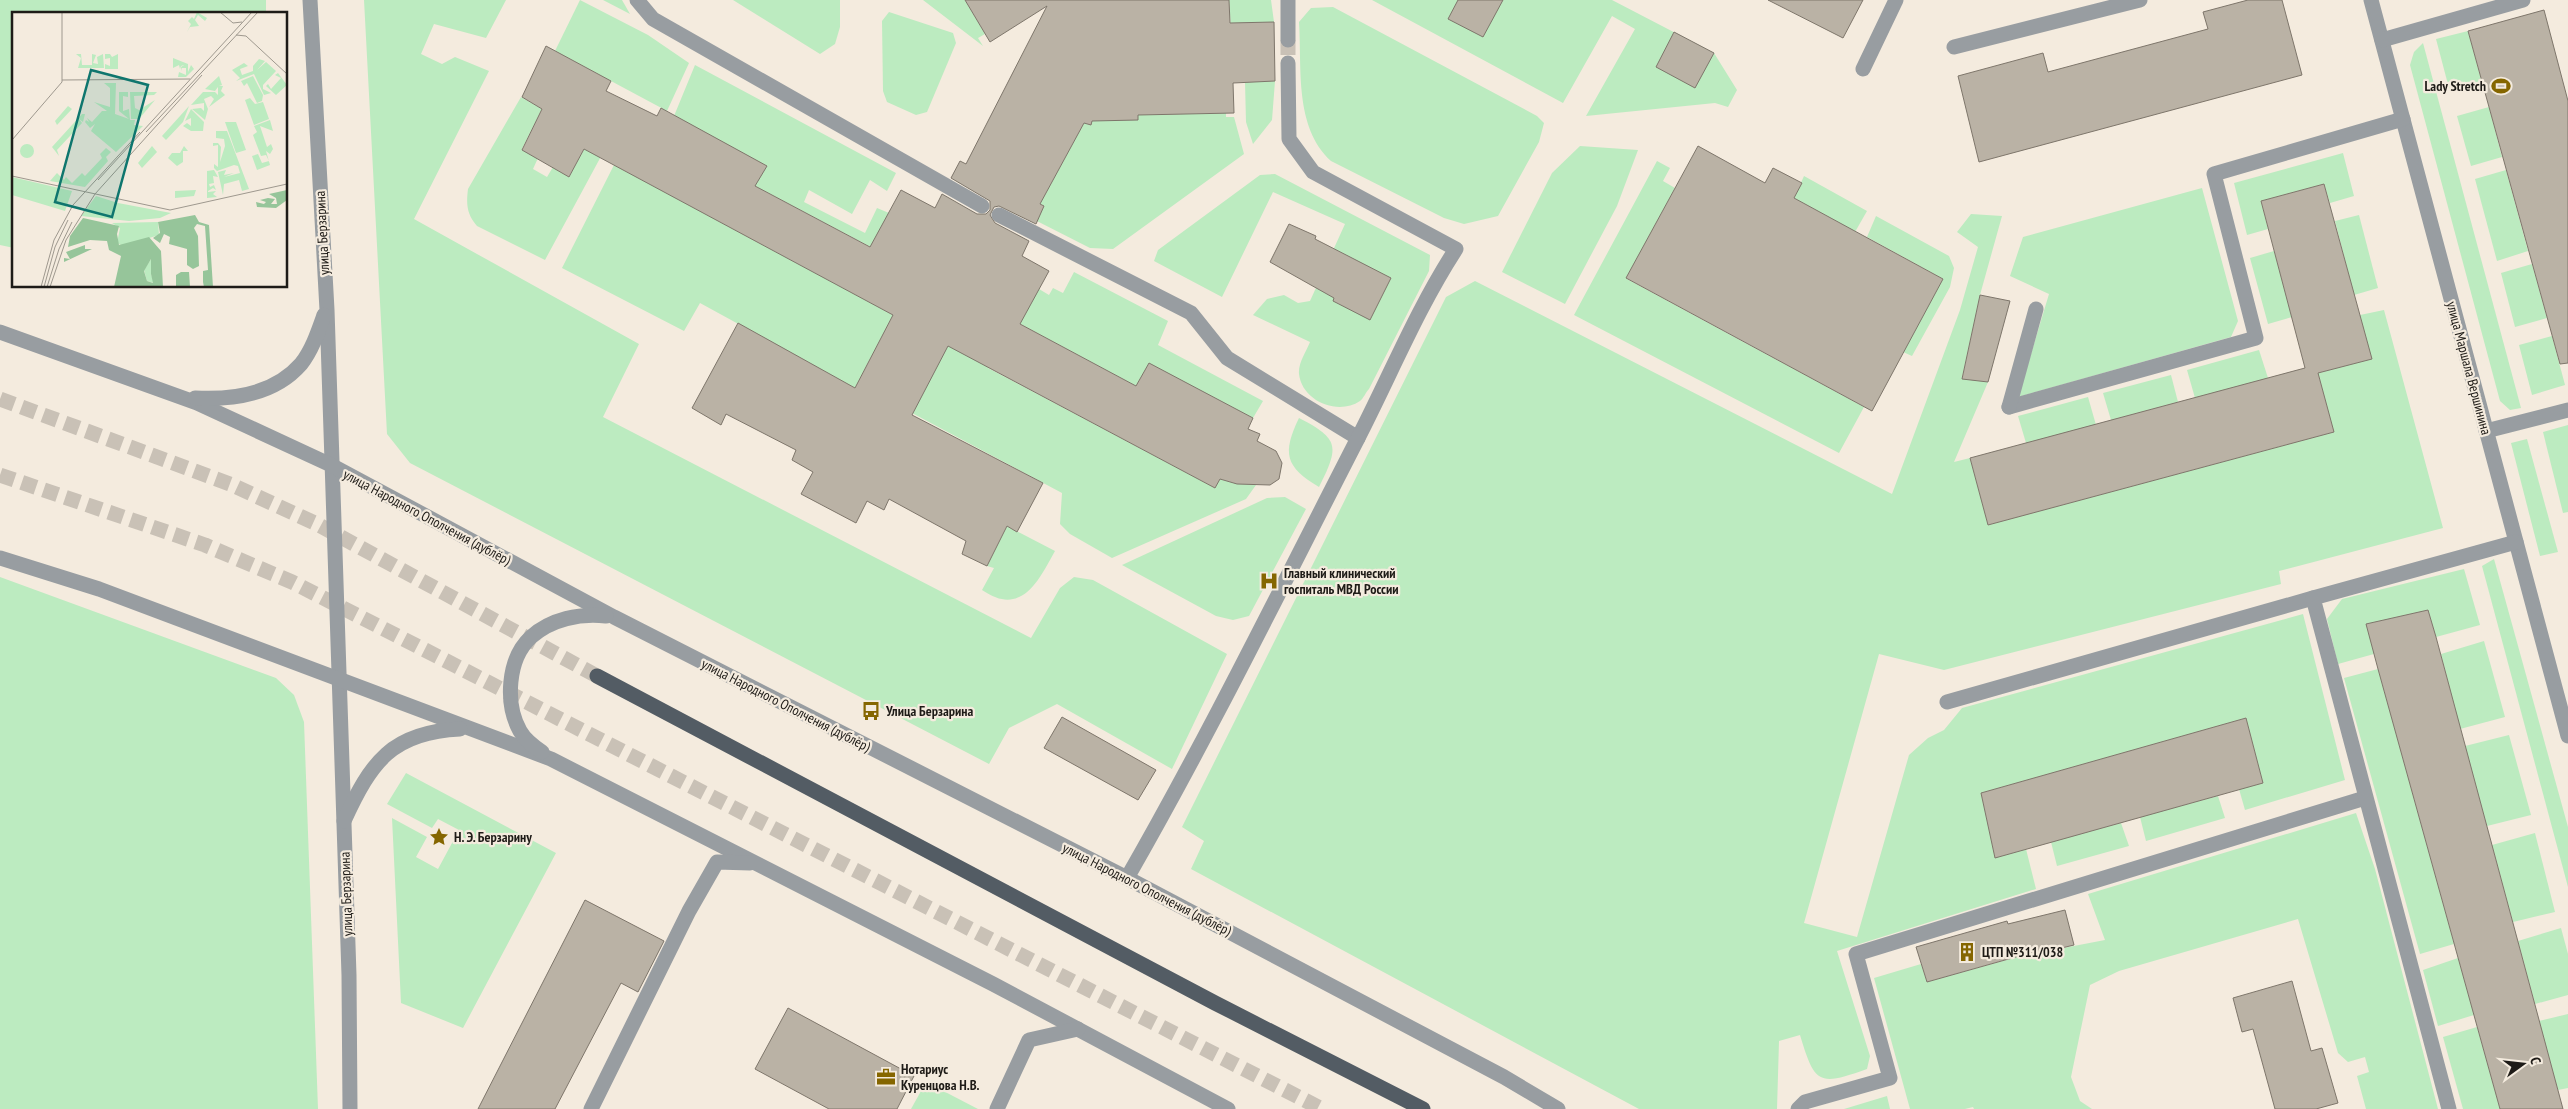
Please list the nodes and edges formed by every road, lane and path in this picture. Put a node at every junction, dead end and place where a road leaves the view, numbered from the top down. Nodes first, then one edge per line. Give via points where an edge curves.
1 (310, 0) edge
2 (638, 0) edge
3 (1288, 0) edge
4 (1896, 0) edge
5 (2140, 0) edge
6 (2371, 0) edge
7 (2523, 0) edge
8 (1288, 40) tunnel mouth
9 (2382, 40) junction
10 (1954, 48) dead end
11 (1288, 63) tunnel mouth
12 (1863, 69) dead end
13 (2403, 118) junction
14 (982, 206) dead end
15 (999, 215) dead end
16 (2036, 309) dead end
17 (327, 310) junction
18 (0, 332) edge
19 (29, 341) junction
20 (0, 342) edge
21 (181, 397) junction
22 (2568, 410) edge
23 (2486, 432) junction
24 (1358, 438) junction
25 (331, 465) junction
26 (2516, 542) junction
27 (0, 558) edge
28 (2313, 598) junction
29 (614, 617) junction
30 (597, 676) tunnel mouth
31 (338, 678) junction
32 (1947, 702) dead end
33 (2567, 726) edge
34 (466, 729) junction
35 (551, 759) junction
36 (2365, 798) junction
37 (343, 824) junction
38 (757, 864) junction
39 (1127, 878) junction
40 (1078, 1029) junction
41 (350, 1109) edge
42 (591, 1109) edge
43 (998, 1109) edge
44 (1228, 1109) edge
45 (1422, 1109) edge
46 (1558, 1109) edge
47 (1798, 1109) edge
48 (2449, 1109) edge

1 - 17 street, улица Берзарина
2 - 14 street via 653,19
3 - 8 street
4 - 12 street
5 - 10 street
6 - 9 street, улица Маршала Вершинина
7 - 9 street
9 - 13 street, улица Маршала Вершинина
11 - 24 street via 1289,140 1313,172 1456,249 1435,282
13 - 16 street via 2214,174 2256,338 2009,407
13 - 23 street, улица Маршала Вершинина
15 - 24 street via 1191,313 1227,358
17 - 21 street via 312,347 300,364 276,384 248,395 215,399
17 - 25 street, улица Берзарина
18 - 19 street, улица Народного Ополчения (дублёр)
19 - 20 street
19 - 21 street, улица Народного Ополчения (дублёр)
21 - 25 street, улица Народного Ополчения (дублёр)
22 - 23 street
23 - 26 street, улица Маршала Вершинина
24 - 39 street
25 - 29 street, улица Народного Ополчения (дублёр)
25 - 31 street, улица Берзарина
26 - 28 street
26 - 33 street, улица Маршала Вершинина
27 - 31 street via 99,589
28 - 32 street
28 - 36 street
29 - 35 street via 568,618 530,638 520,652 512,675 513,711 529,744
29 - 39 street, улица Народного Ополчения (дублёр)
30 - 45 main road
31 - 34 street
31 - 37 street, улица Берзарина
34 - 35 street
34 - 37 street via 435,730 414,736 394,747 357,792
35 - 38 street
36 - 47 street via 1856,954 1890,1078 1805,1102
36 - 48 street
37 - 41 street, улица Берзарина
38 - 40 street
38 - 42 street via 717,862 689,911
39 - 46 street, улица Народного Ополчения (дублёр) via 1504,1077
40 - 43 street via 1030,1040
40 - 44 street

